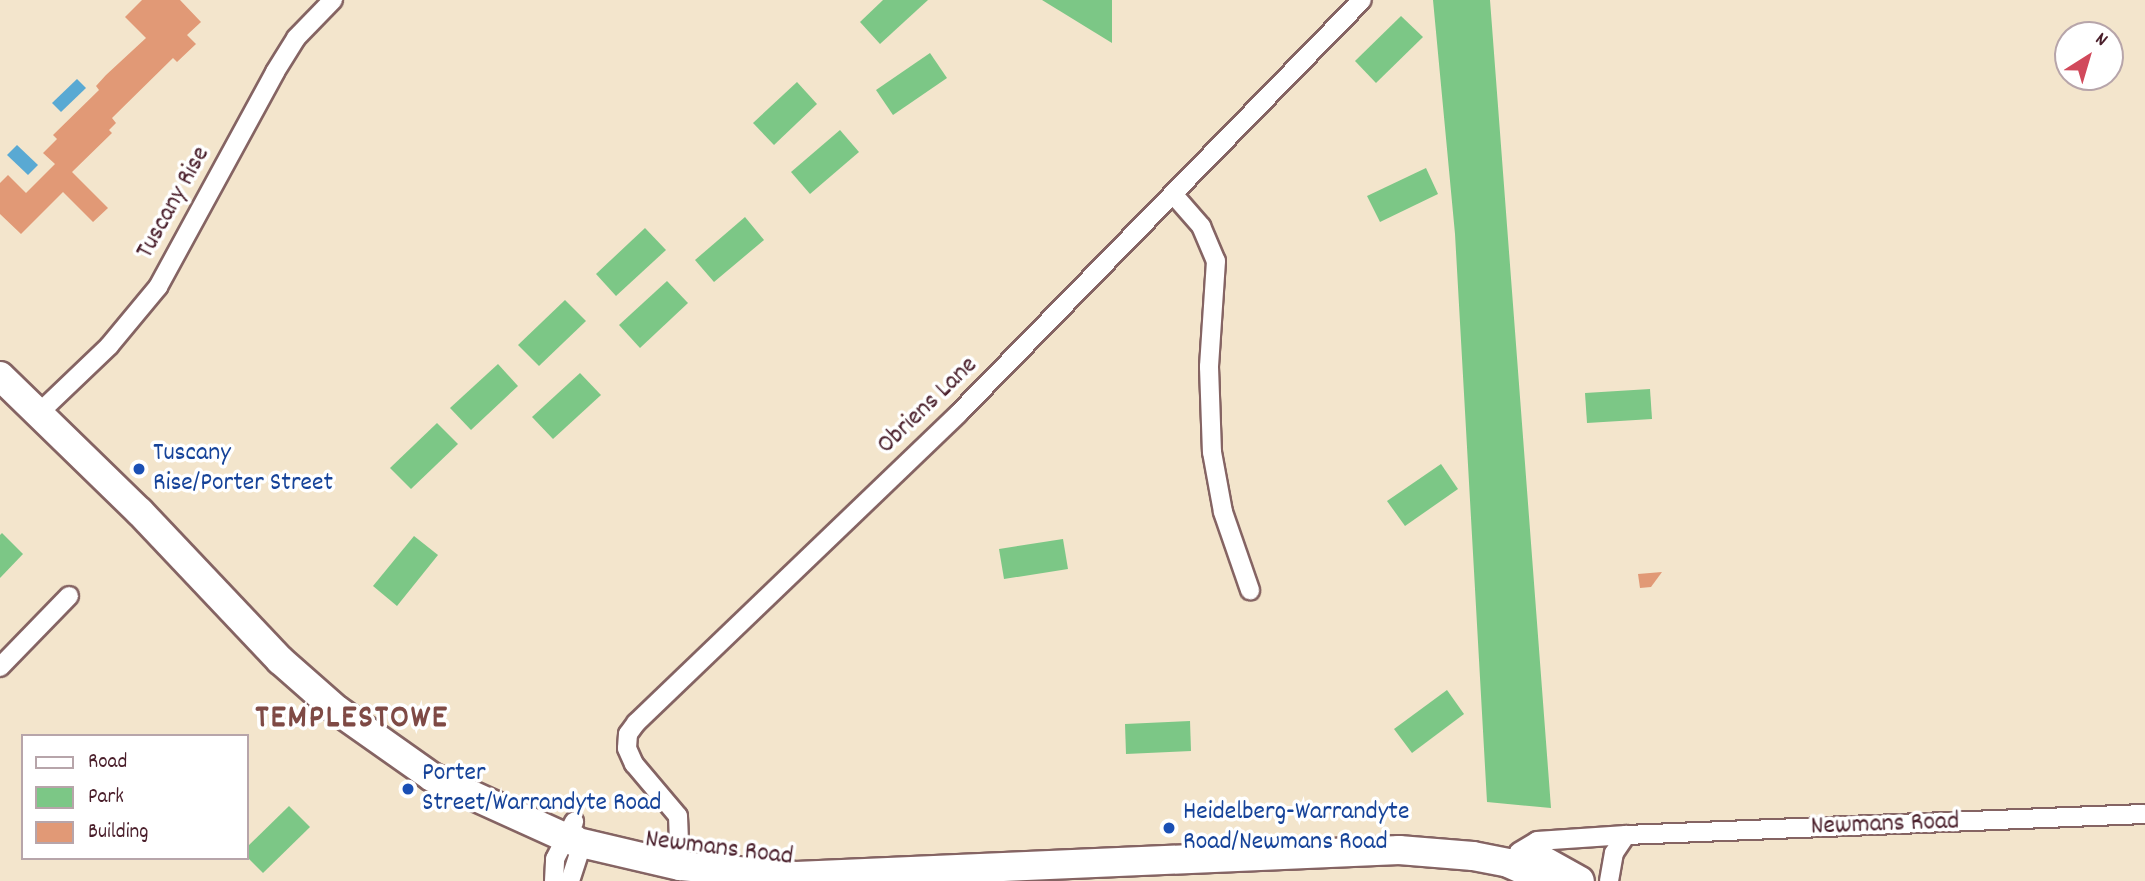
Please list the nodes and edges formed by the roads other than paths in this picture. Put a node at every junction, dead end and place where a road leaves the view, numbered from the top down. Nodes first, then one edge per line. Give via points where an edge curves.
1 (333, 0) edge
2 (1362, 0) edge
3 (1174, 194) junction
4 (0, 376) edge
5 (39, 414) junction
6 (1250, 590) dead end
7 (69, 596) dead end
8 (0, 667) edge
9 (2145, 814) edge
10 (1626, 835) junction
11 (573, 836) junction
12 (1515, 856) junction
13 (679, 857) junction
14 (554, 881) edge
15 (570, 881) edge
16 (1548, 881) edge
17 (1580, 881) edge
18 (1609, 881) edge

1 - 5 street, Tuscany Rise via 296,38 275,72 158,287 109,346
2 - 3 street, Obriens Lane
3 - 6 street via 1201,226 1216,261 1209,367 1212,452 1223,512
3 - 13 street, Obriens Lane via 958,414 636,723 628,734 628,748 634,764 678,816
4 - 5 main road, Newmans Road
5 - 11 main road, Newmans Road via 280,660 393,752 460,793
7 - 8 street
9 - 10 street, Newmans Road
10 - 12 street, Newmans Road via 1536,841
10 - 18 street via 1615,853
11 - 13 main road, Newmans Road
11 - 14 street via 555,859
11 - 15 street
12 - 13 main road, Newmans Road via 1399,850 796,876
12 - 16 main road
12 - 17 main road

